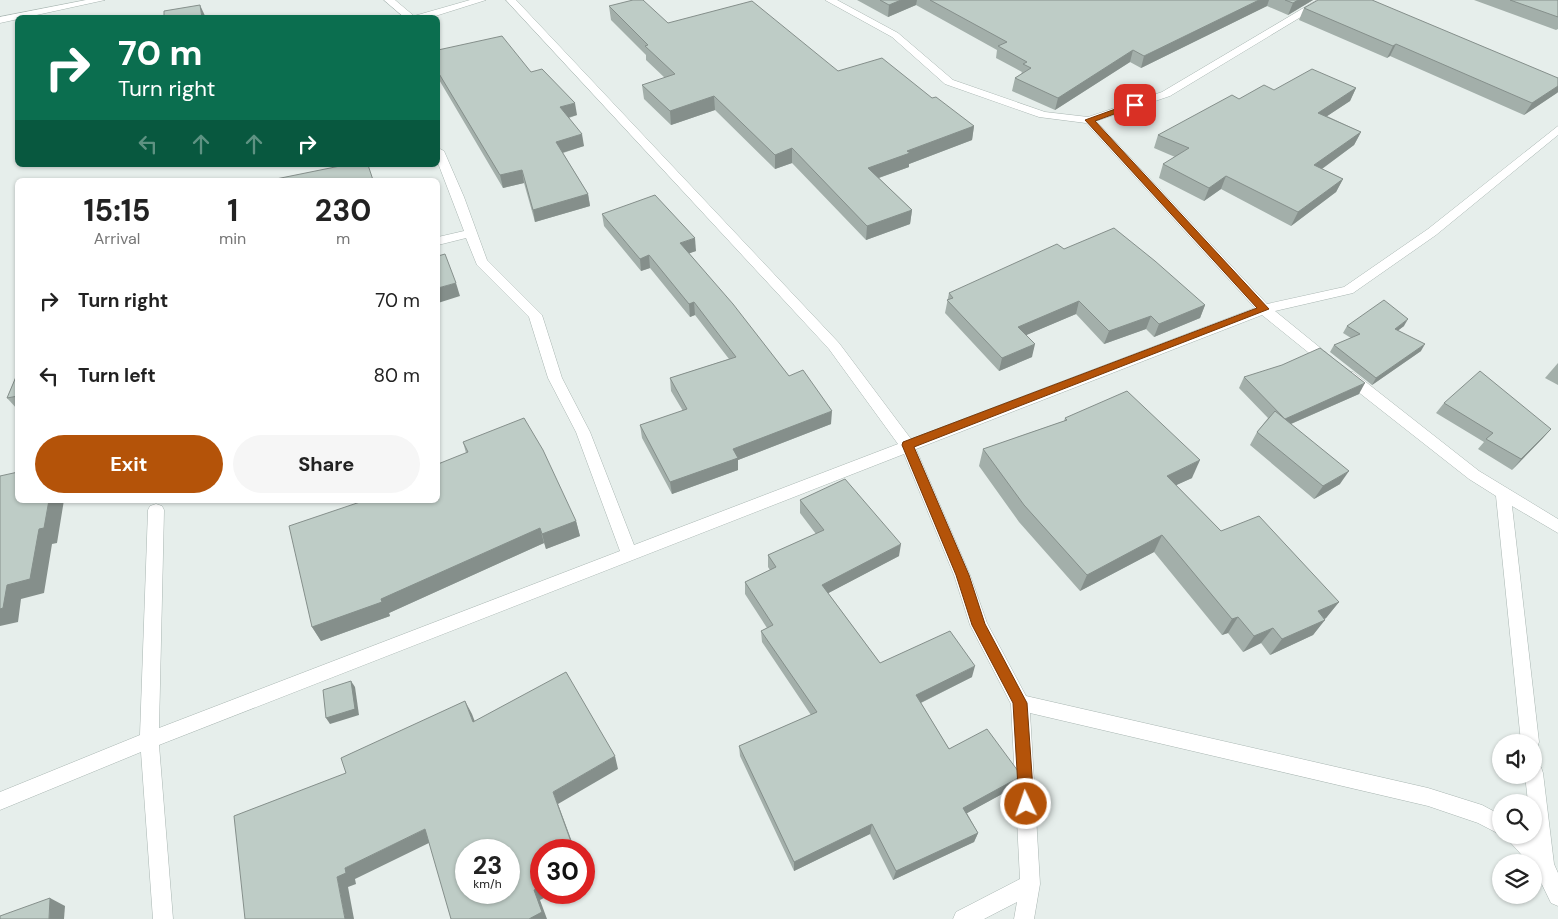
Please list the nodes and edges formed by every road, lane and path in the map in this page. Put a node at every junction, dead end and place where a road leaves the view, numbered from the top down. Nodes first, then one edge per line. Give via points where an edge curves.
1 (100, 0) edge
2 (389, 0) edge
3 (481, 0) edge
4 (511, 0) edge
5 (830, 0) edge
6 (1324, 0) edge
7 (25, 15) edge
8 (407, 15) edge
9 (427, 15) edge
10 (15, 17) edge
11 (0, 20) edge
12 (1089, 120) junction
13 (1558, 129) edge
14 (440, 156) edge
15 (471, 234) junction
16 (440, 241) edge
17 (1264, 309) junction
18 (907, 445) junction
19 (1503, 493) junction
20 (156, 510) dead end
21 (1558, 527) edge
22 (630, 555) junction
23 (1020, 703) junction
24 (1529, 734) edge
25 (150, 740) junction
26 (1535, 784) edge
27 (0, 801) edge
28 (1492, 820) edge
29 (1525, 844) edge
30 (1544, 865) junction
31 (1030, 884) junction
32 (1558, 896) edge
33 (163, 919) edge
34 (963, 919) edge
35 (1024, 919) edge

1 - 7 street
2 - 8 street
3 - 9 street
4 - 18 street via 834,346
5 - 12 street via 895,35 949,82 1042,115
6 - 12 street via 1166,94
10 - 11 street
12 - 17 street
13 - 17 street via 1432,232 1348,290
14 - 15 street
15 - 16 street
15 - 22 street via 481,262 535,315 556,378 583,432
17 - 18 street
17 - 19 street via 1474,475
18 - 22 street
18 - 23 street via 962,575 979,625
19 - 21 street
19 - 24 street
20 - 25 street
22 - 25 street
23 - 28 street via 1428,797
23 - 31 street
25 - 27 street
25 - 33 street
26 - 30 street
29 - 30 street
30 - 32 street
31 - 34 street
31 - 35 street

